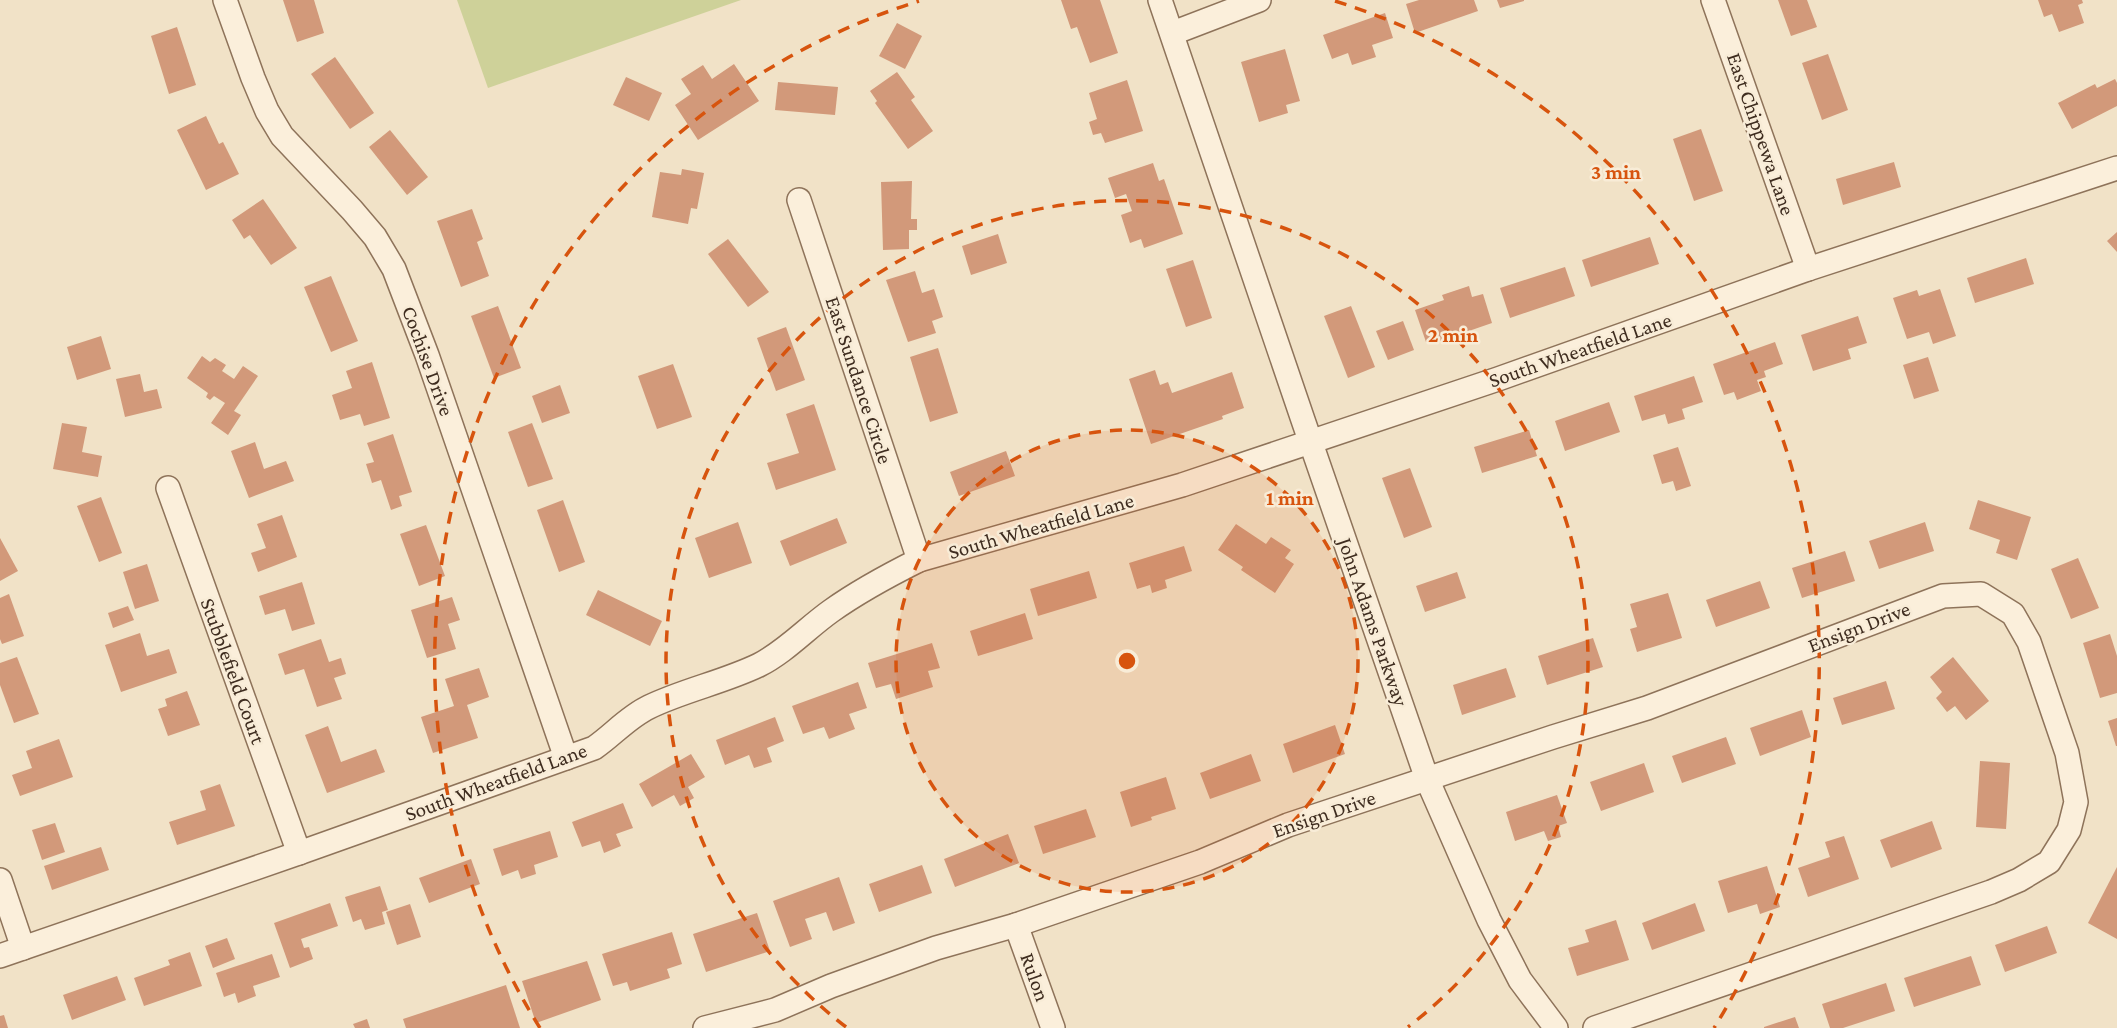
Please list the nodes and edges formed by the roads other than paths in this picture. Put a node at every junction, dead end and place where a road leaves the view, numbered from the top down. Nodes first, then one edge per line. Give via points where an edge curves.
1 (225, 0) edge
2 (1160, 0) edge
3 (1259, 0) edge
4 (1713, 0) edge
5 (1173, 33) junction
6 (2117, 168) edge
7 (799, 200) dead end
8 (1808, 269) junction
9 (1310, 442) junction
10 (168, 488) dead end
11 (919, 561) junction
12 (566, 758) junction
13 (1427, 779) junction
14 (299, 853) junction
15 (0, 880) edge
16 (1016, 925) junction
17 (23, 948) junction
18 (0, 956) edge
19 (778, 1019) edge
20 (705, 1028) edge
21 (1053, 1028) edge
22 (1556, 1028) edge
23 (1595, 1028) edge

1 - 12 street, Cochise Drive via 253,78 282,136 375,237 394,269
2 - 5 street, John Adams Parkway
3 - 5 street
4 - 8 street, East Chippewa Lane
5 - 9 street, John Adams Parkway
6 - 8 street, South Wheatfield Lane
7 - 11 street, East Sundance Circle
8 - 9 street, South Wheatfield Lane
9 - 11 street, South Wheatfield Lane via 1182,485
9 - 13 street, John Adams Parkway
10 - 14 street, Stubblefield Court
11 - 12 street, South Wheatfield Lane via 832,610 760,664 649,707 594,748
12 - 14 street, South Wheatfield Lane
13 - 16 street, Ensign Drive
13 - 22 street, John Adams Parkway via 1489,920 1521,980
13 - 23 street, Ensign Drive via 1647,708 1943,596 1981,594 2013,614 2029,642 2067,752 2076,803 2070,830 2049,862 1991,892
14 - 17 street, South Wheatfield Lane
15 - 17 street
16 - 19 street, Ensign Drive via 831,986
16 - 21 street, Rulon
17 - 18 street, South Wheatfield Lane
19 - 20 street, Ensign Drive

